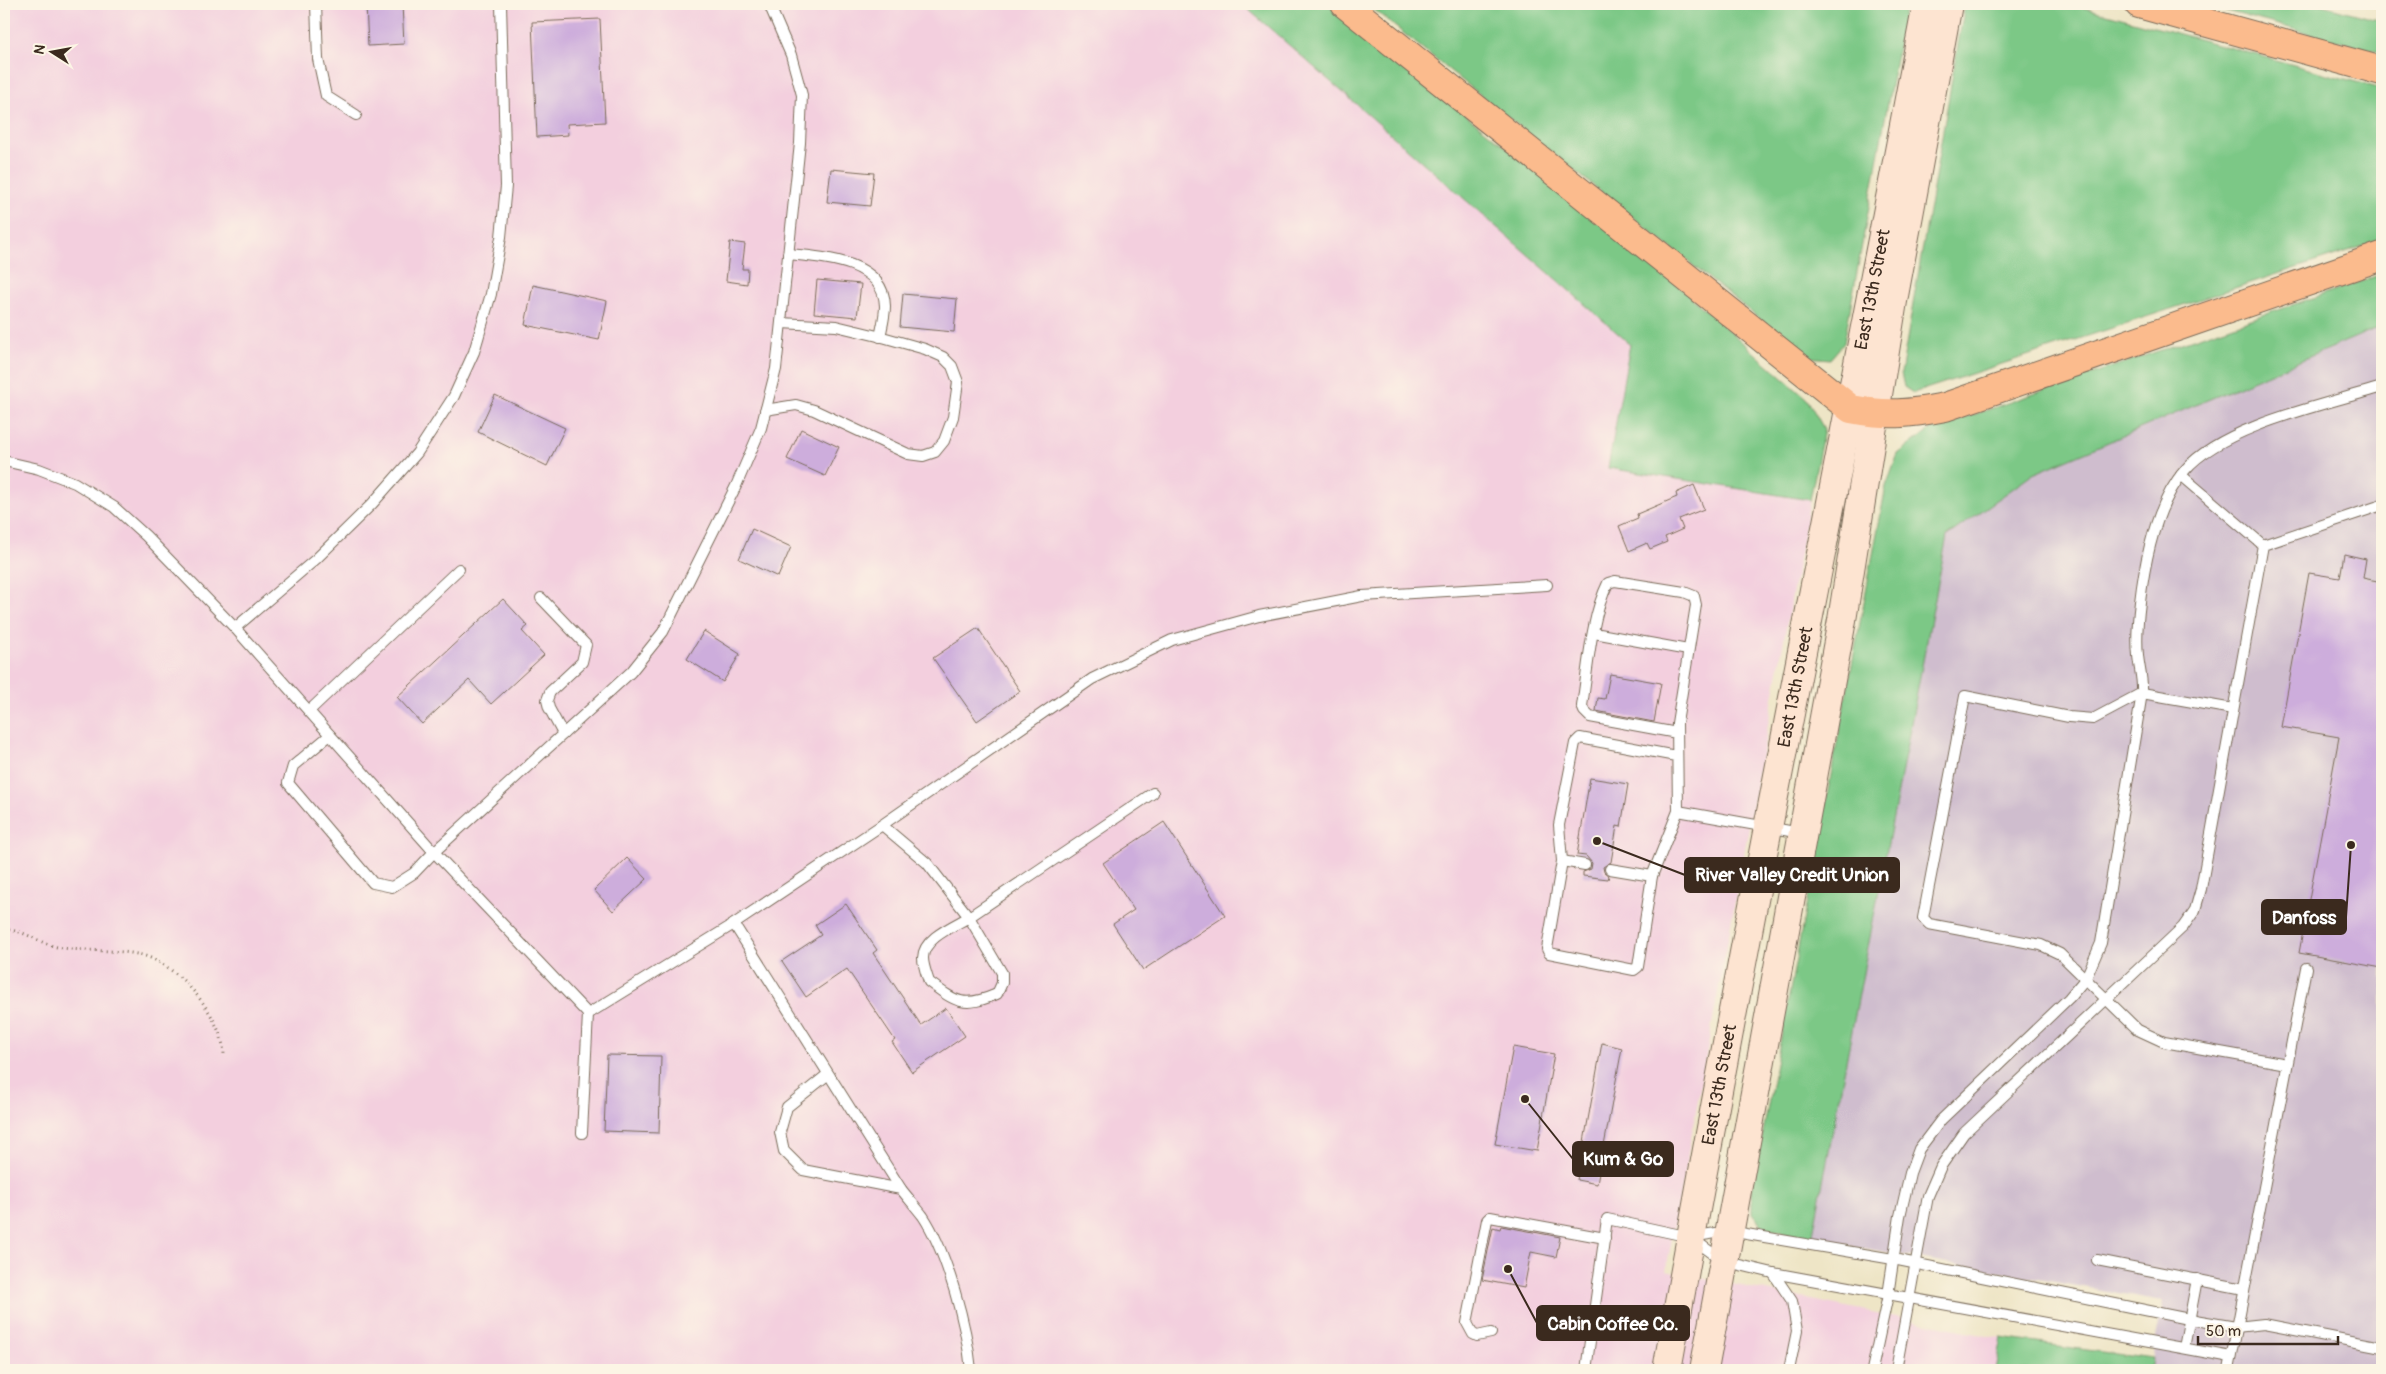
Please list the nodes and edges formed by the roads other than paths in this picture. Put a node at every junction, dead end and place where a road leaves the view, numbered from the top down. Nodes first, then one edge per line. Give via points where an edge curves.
1 (316, 4) edge
2 (501, 4) edge
3 (768, 4) edge
4 (1344, 4) edge
5 (1927, 4) edge
6 (1948, 4) edge
7 (2139, 4) edge
8 (2382, 71) edge
9 (356, 115) dead end
10 (788, 254) junction
11 (2382, 256) edge
12 (781, 323) junction
13 (880, 337) junction
14 (2382, 387) edge
15 (765, 410) junction
16 (1863, 411) junction
17 (4, 462) edge
18 (2181, 475) junction
19 (2382, 505) edge
20 (2263, 545) junction
21 (459, 569) dead end
22 (1547, 585) dead end
23 (541, 598) dead end
24 (235, 628) junction
25 (1594, 633) junction
26 (1688, 650) junction
27 (2142, 692) junction
28 (2234, 709) junction
29 (309, 711) junction
30 (1677, 733) junction
31 (330, 734) junction
32 (564, 734) junction
33 (1676, 756) junction
34 (1152, 793) dead end
35 (1678, 811) junction
36 (882, 825) junction
37 (1768, 827) junction
38 (1802, 833) junction
39 (434, 852) junction
40 (1562, 861) junction
41 (1584, 865) dead end
42 (1610, 869) dead end
43 (1652, 876) junction
44 (969, 916) junction
45 (734, 924) junction
46 (2306, 968) dead end
47 (2086, 978) junction
48 (2107, 1000) junction
49 (588, 1014) junction
50 (2287, 1064) junction
51 (828, 1075) junction
52 (582, 1133) dead end
53 (901, 1189) junction
54 (1729, 1231) junction
55 (1690, 1237) junction
56 (1605, 1238) junction
57 (1893, 1259) junction
58 (2097, 1260) dead end
59 (1723, 1261) junction
60 (1915, 1264) junction
61 (1772, 1273) junction
62 (2197, 1279) junction
63 (2244, 1289) junction
64 (1888, 1294) junction
65 (1908, 1298) junction
66 (2189, 1319) junction
67 (2236, 1327) junction
68 (1491, 1333) dead end
69 (2382, 1347) edge
70 (2184, 1348) junction
71 (2231, 1358) junction
72 (972, 1370) edge
73 (1586, 1370) edge
74 (1667, 1370) edge
75 (1704, 1370) edge
76 (1789, 1370) edge
77 (1872, 1370) edge
78 (1896, 1370) edge
79 (2229, 1370) edge

1 - 9 lane via 318,59 326,96
2 - 24 lane via 506,186 491,294 474,352 454,396 404,468 316,559
3 - 10 lane via 791,55 802,94
4 - 16 highway
5 - 16 main road, East 13th Street
6 - 16 main road, East 13th Street
7 - 8 highway
10 - 12 lane
10 - 13 lane via 816,256 852,265 868,273 879,286 885,305
11 - 16 highway via 1945,407 1909,415
12 - 13 lane via 836,326
12 - 15 lane via 776,368
13 - 15 lane via 925,349 943,357 952,366 958,382 952,417 944,441 935,452 923,456 908,454 814,410 796,405
14 - 18 lane via 2267,422 2222,441
15 - 32 lane via 761,428 736,486 663,632 631,672
16 - 37 main road, East 13th Street via 1806,622
16 - 38 main road, East 13th Street via 1842,620
17 - 24 lane via 39,468 75,483 114,507
18 - 20 lane
18 - 27 lane via 2161,511 2140,602 2138,655
19 - 20 lane
20 - 28 lane
21 - 29 lane
22 - 36 lane via 1362,596 1259,616 1172,640 1092,679
23 - 32 lane via 586,645 582,662 550,692 547,700
24 - 29 lane
25 - 26 lane
25 - 26 lane via 1608,583 1615,581 1684,592 1694,596 1696,605
25 - 30 lane via 1582,706 1584,711 1590,717
26 - 30 lane
27 - 28 lane
27 - 47 lane via 2101,943
27 - 47 lane via 2093,719 1970,696 1964,700 1923,918 1930,924 2042,944 2060,954
28 - 48 lane via 2195,910 2183,926
29 - 31 lane
30 - 33 lane
31 - 39 lane
31 - 39 lane via 293,766 288,784 373,883 392,887 414,873
32 - 39 lane
33 - 35 lane
33 - 40 lane via 1577,740 1559,825
34 - 44 lane
35 - 37 lane
35 - 43 lane
36 - 44 lane via 927,863
36 - 45 lane
37 - 38 lane
37 - 55 main road, East 13th Street
38 - 54 main road, East 13th Street
39 - 49 lane
40 - 41 lane
40 - 43 lane via 1547,949 1549,953 1634,970 1639,962
42 - 43 lane
44 - 44 lane via 1002,973 997,994 976,1003 961,1002 929,982 923,959 930,941
45 - 49 lane
45 - 51 lane
46 - 50 lane
47 - 48 lane
47 - 57 lane via 1941,1120 1919,1149 1910,1173
48 - 50 lane via 2138,1030 2164,1042
48 - 60 lane via 1964,1133 1940,1166 1928,1196
49 - 52 lane
50 - 63 lane
51 - 53 lane
51 - 53 lane via 787,1107 780,1132 784,1151 803,1170
53 - 72 lane via 924,1217 940,1251 959,1306
54 - 55 lane
54 - 57 lane
54 - 59 main road, East 13th Street
55 - 56 lane via 1607,1219
55 - 59 lane
55 - 74 main road, East 13th Street
56 - 68 lane via 1490,1216 1467,1323 1477,1336
56 - 73 lane
57 - 60 lane
57 - 64 lane
58 - 62 lane
59 - 61 lane
59 - 75 main road, East 13th Street
60 - 65 lane
60 - 66 lane
61 - 64 lane
61 - 76 lane via 1792,1301 1797,1331
62 - 63 lane
62 - 66 lane
63 - 67 lane
64 - 65 lane
64 - 77 lane
65 - 70 lane
65 - 78 lane
66 - 67 lane
66 - 70 lane
67 - 69 lane via 2264,1324
67 - 71 lane
70 - 71 lane
71 - 79 lane

